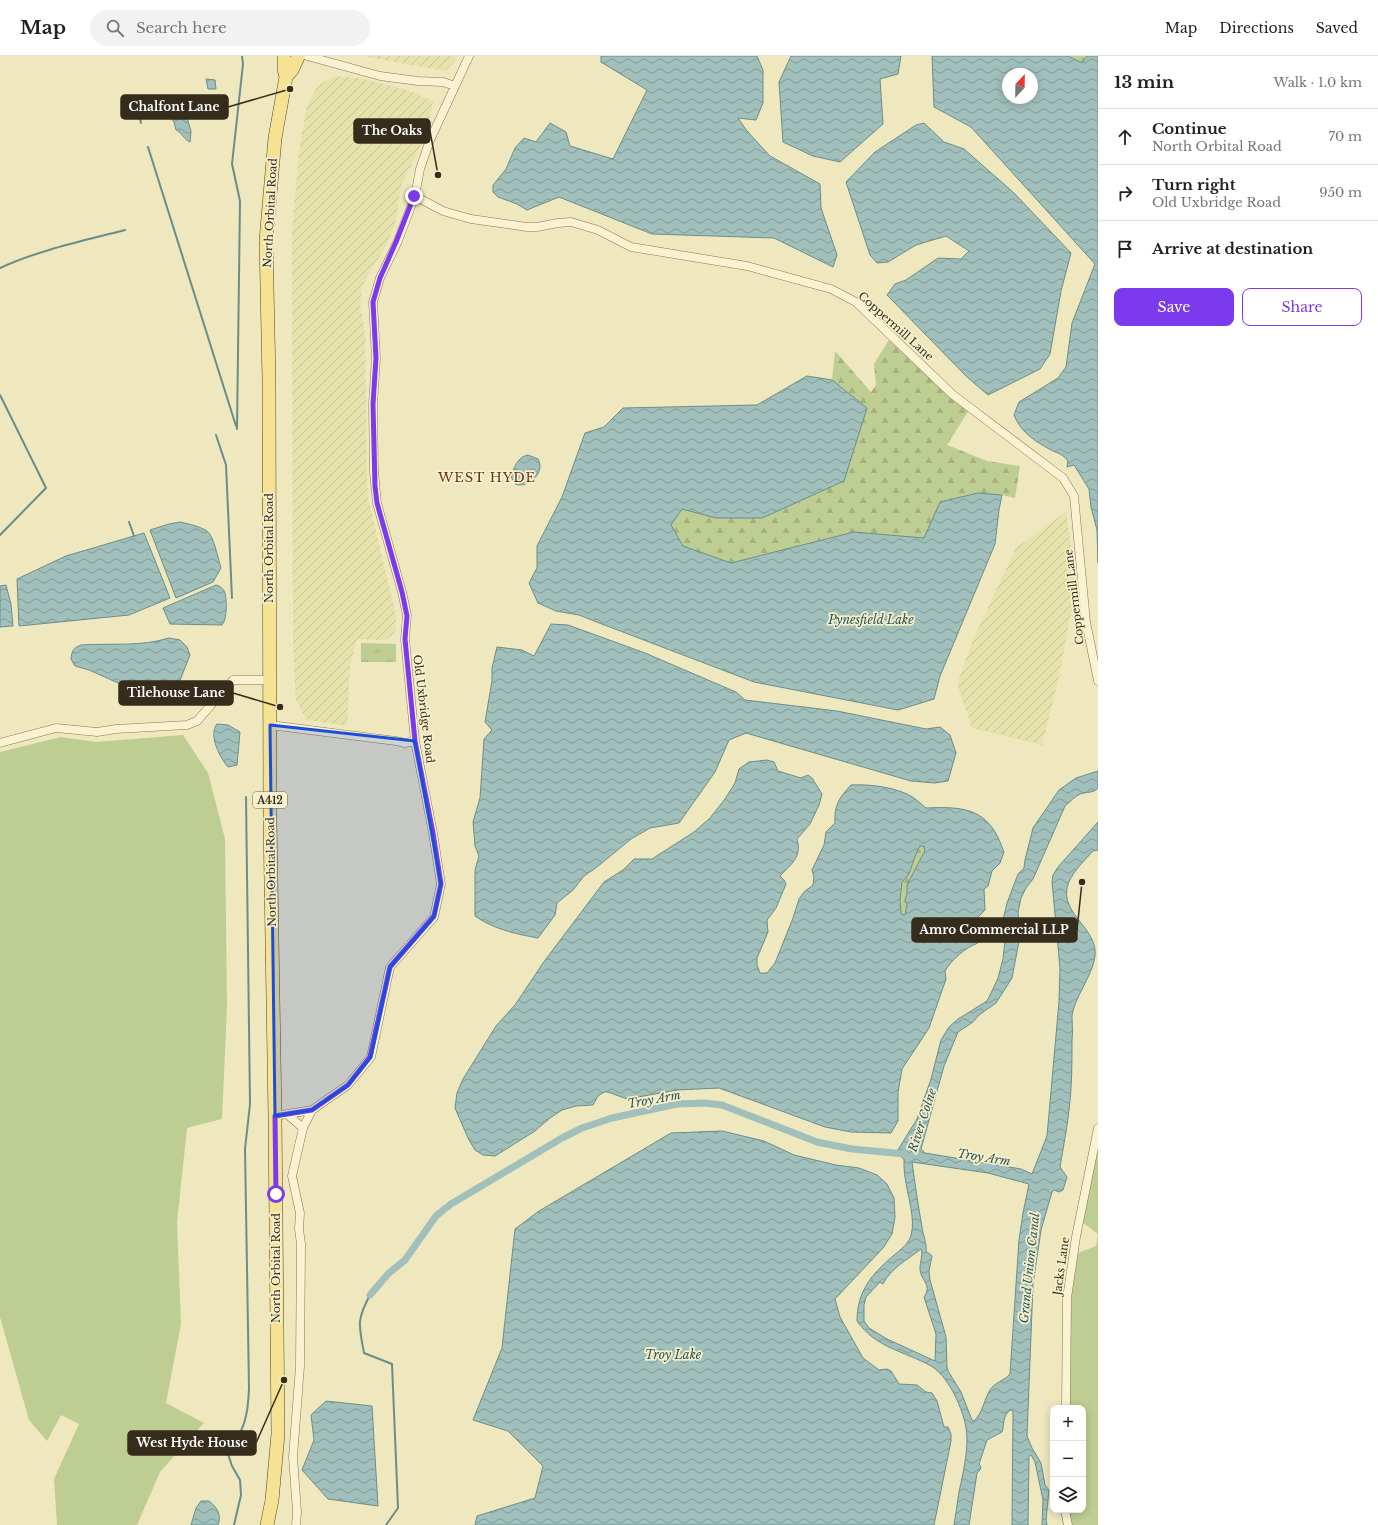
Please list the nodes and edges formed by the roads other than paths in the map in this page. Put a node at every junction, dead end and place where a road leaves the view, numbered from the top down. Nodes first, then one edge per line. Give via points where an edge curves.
1 (284, 56) edge
2 (298, 56) edge
3 (469, 56) edge
4 (322, 58) edge
5 (286, 77) junction
6 (455, 86) junction
7 (414, 196) junction
8 (269, 680) junction
9 (1098, 680) edge
10 (270, 724) junction
11 (415, 741) junction
12 (0, 743) edge
13 (312, 1110) junction
14 (281, 1115) junction
15 (303, 1128) junction
16 (1098, 1128) edge
17 (1066, 1405) edge
18 (1066, 1513) edge
19 (267, 1525) edge
20 (296, 1525) edge
21 (1068, 1525) edge

1 - 5 main road, North Orbital Road / A412
2 - 4 street
2 - 5 main road, North Orbital Road / A412
3 - 6 street, Old Uxbridge Road
4 - 6 street via 380,76 442,82
5 - 8 main road, North Orbital Road / A412 via 275,138 266,240
6 - 7 street, Old Uxbridge Road via 430,140
7 - 9 street, Coppermill Lane via 444,211 471,220 527,227 571,222 598,230 630,247 747,266 831,289 856,302 952,394 1063,478 1074,496 1086,622
7 - 11 street, Old Uxbridge Road via 375,293 373,314 376,358 373,404 377,503 407,616 405,639
8 - 10 main road, North Orbital Road / A412
8 - 12 street via 233,680 197,721 187,725 97,732 56,728
10 - 11 street via 400,742
10 - 14 main road, North Orbital Road / A412 via 270,821
11 - 13 street, Old Uxbridge Road via 441,884 434,916 390,967 370,1057 348,1085
13 - 14 street, Old Uxbridge Road
13 - 15 street
14 - 15 street
14 - 19 main road, North Orbital Road / A412 via 278,1434
15 - 20 street via 292,1176 300,1213 301,1244 300,1366 292,1456
16 - 17 street, Jacks Lane via 1076,1237 1067,1298
18 - 21 street

